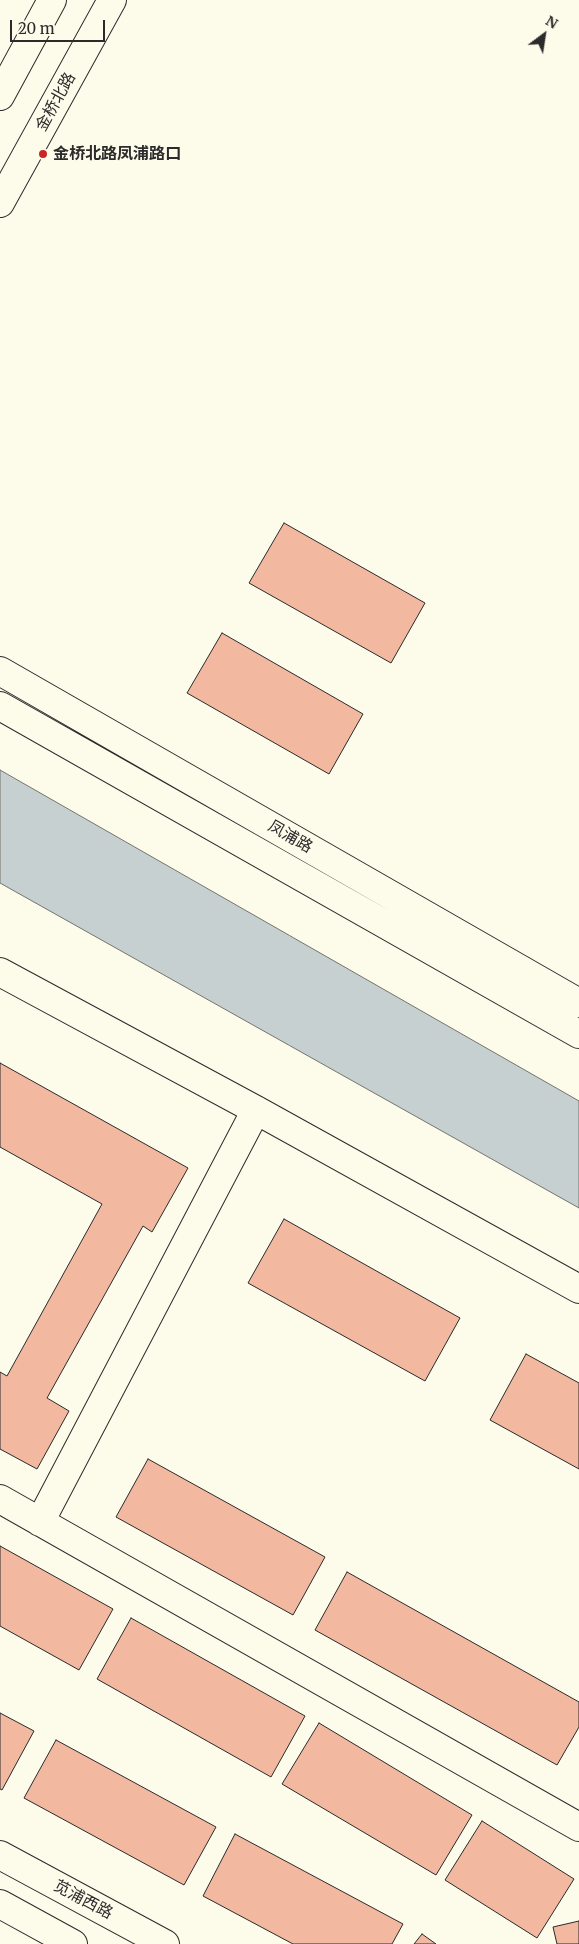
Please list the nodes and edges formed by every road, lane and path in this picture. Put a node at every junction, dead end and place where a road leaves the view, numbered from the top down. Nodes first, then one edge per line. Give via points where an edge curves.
1 (52, 0) edge
2 (112, 0) edge
3 (0, 96) edge
4 (0, 203) edge
5 (0, 671) edge
6 (0, 706) edge
7 (0, 972) edge
8 (579, 1003) edge
9 (579, 1034) edge
10 (256, 1110) junction
11 (579, 1290) edge
12 (0, 1500) edge
13 (40, 1522) junction
14 (579, 1827) edge
15 (0, 1855) edge
16 (0, 1904) edge
17 (73, 1944) edge
18 (165, 1944) edge

1 - 3 street
2 - 4 street, 金桥北路
5 - 8 street, 凤浦路
6 - 9 street, 凤浦路
7 - 10 street
10 - 11 street
10 - 13 street
12 - 13 street
13 - 14 street
15 - 18 street, 苋浦西路
16 - 17 street

